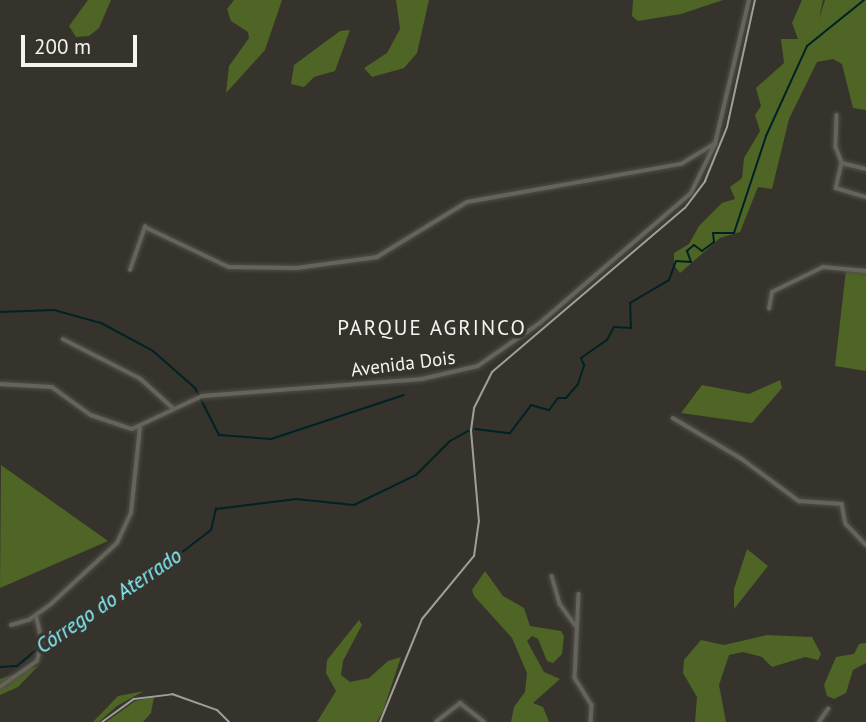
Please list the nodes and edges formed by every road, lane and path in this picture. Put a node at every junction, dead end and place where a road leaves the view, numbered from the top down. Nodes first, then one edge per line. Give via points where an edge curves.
1 (749, 0) edge
2 (837, 115) dead end
3 (715, 144) junction
4 (842, 163) junction
5 (866, 169) edge
6 (866, 197) edge
7 (130, 270) dead end
8 (866, 271) edge
9 (769, 309) dead end
10 (63, 339) dead end
11 (0, 384) edge
12 (172, 407) junction
13 (673, 418) dead end
14 (140, 428) junction
15 (866, 545) edge
16 (552, 576) dead end
17 (579, 594) dead end
18 (36, 616) junction
19 (11, 625) dead end
20 (576, 627) junction
21 (0, 687) edge
22 (828, 709) dead end
23 (436, 722) edge
24 (484, 722) edge
25 (591, 722) edge
26 (819, 722) edge

1 - 3 street, Avenida Dois
2 - 4 street via 836,148
3 - 7 street via 681,164 467,202 377,257 289,268 229,267 145,227
3 - 12 street, Avenida Dois via 696,184 676,208 540,323 478,366 422,379 199,397
4 - 5 street
4 - 6 street via 836,188
8 - 9 street via 823,267 772,292
10 - 12 street via 141,379
11 - 14 street via 52,387 91,415 128,429
12 - 14 street, Avenida Dois
13 - 15 street via 742,459 799,501 842,504 846,524
14 - 18 street via 131,513 124,533 86,576
16 - 20 street via 560,604
17 - 20 street
18 - 19 street
18 - 21 street via 42,646 37,662
20 - 25 street via 576,685 592,705
22 - 26 street
23 - 24 street via 460,702

